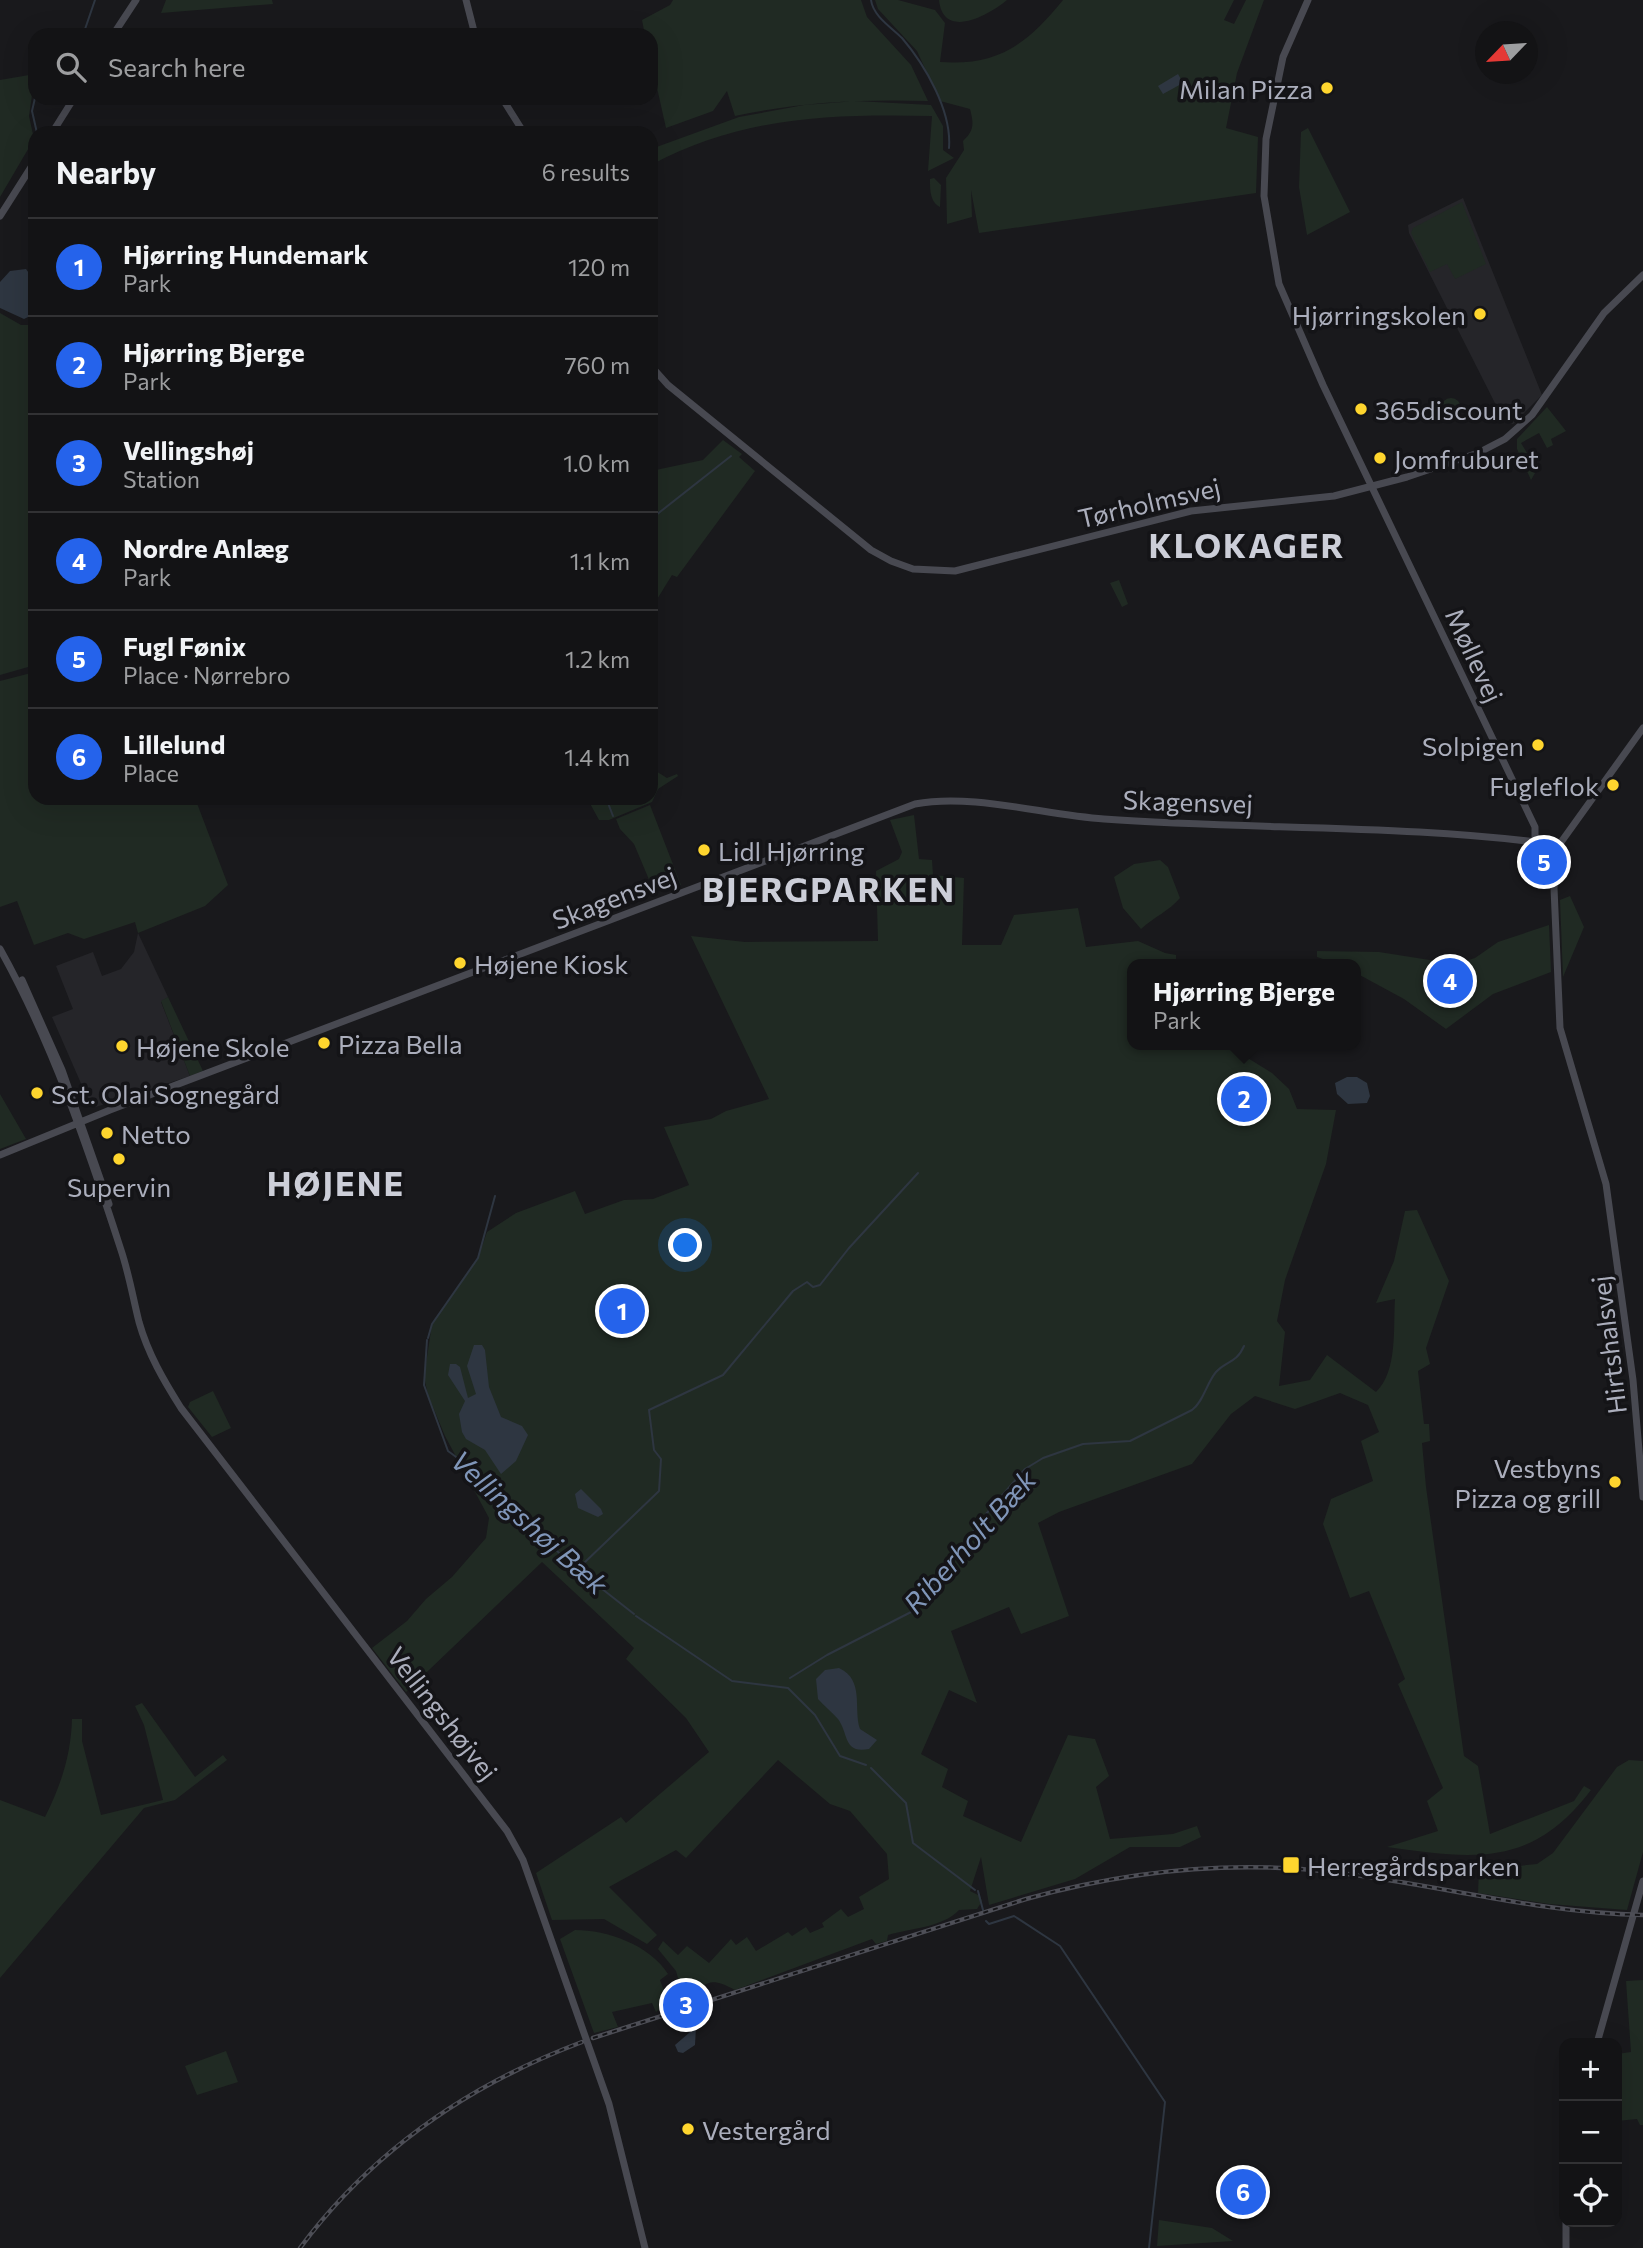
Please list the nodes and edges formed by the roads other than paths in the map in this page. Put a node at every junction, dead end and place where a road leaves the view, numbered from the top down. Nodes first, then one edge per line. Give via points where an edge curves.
1 (136, 0) edge
2 (467, 0) edge
3 (1308, 0) edge
4 (118, 28) edge
5 (473, 28) edge
6 (70, 105) edge
7 (506, 105) edge
8 (56, 126) edge
9 (520, 126) edge
10 (28, 172) edge
11 (0, 216) edge
12 (1643, 275) edge
13 (658, 373) edge
14 (1372, 487) junction
15 (1643, 728) edge
16 (1535, 842) junction
17 (1559, 845) junction
18 (0, 942) edge
19 (0, 948) edge
20 (79, 1123) junction
21 (0, 1155) edge
22 (1643, 1497) edge
23 (1643, 1881) edge
24 (1598, 2038) edge
25 (1566, 2227) edge
26 (645, 2248) edge
27 (1566, 2248) edge

1 - 4 street
2 - 5 street
3 - 14 street, Møllevej via 1283,57 1270,112 1264,166 1267,226 1279,284 1296,327
6 - 8 street
7 - 9 street
10 - 11 street
12 - 14 street, Tørholmsvej via 1604,313 1532,415 1505,439 1478,453
13 - 14 street, Tørholmsvej via 871,550 920,570 969,568 1191,511 1314,499
14 - 16 street, Møllevej via 1535,827
15 - 17 street
16 - 17 street, Skagensvej
16 - 20 street, Skagensvej via 1419,830 1104,819 950,801 915,804
17 - 22 street, Hirtshalsvej via 1554,888 1560,1028 1606,1184 1633,1380
18 - 20 street, Vellingshøjvej via 43,1025
19 - 20 street, Vellingshøjvej
20 - 21 street, Skagensvej
20 - 26 street, Vellingshøjvej via 120,1238 143,1334 171,1393 516,1845 609,2104
23 - 24 street
25 - 27 street

